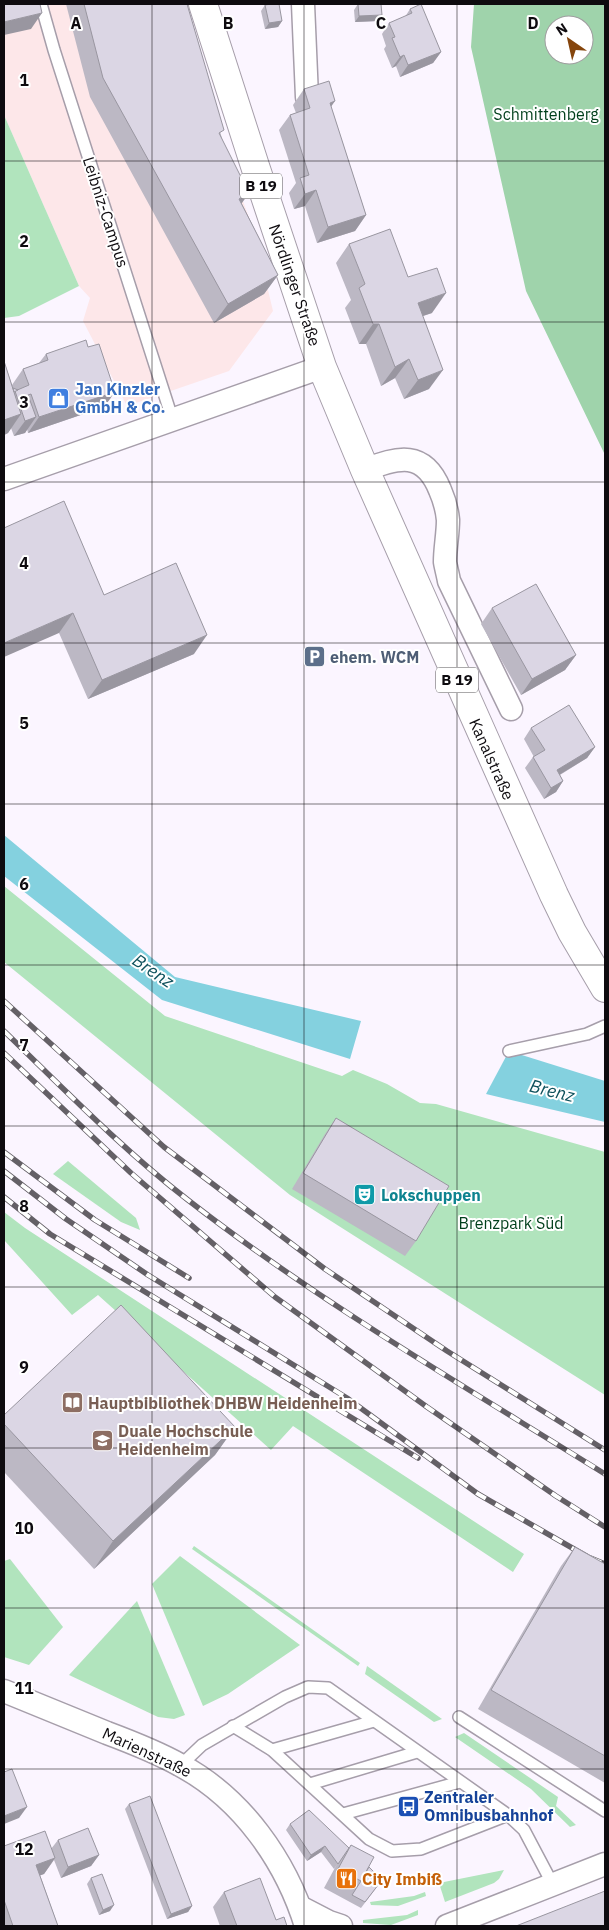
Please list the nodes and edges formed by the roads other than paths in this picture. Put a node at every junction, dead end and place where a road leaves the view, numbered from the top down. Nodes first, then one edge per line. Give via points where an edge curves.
1 (41, 4) edge
2 (203, 4) edge
3 (303, 4) edge
4 (307, 97) edge
5 (322, 367) junction
6 (174, 420) junction
7 (365, 470) junction
8 (4, 480) edge
9 (510, 709) dead end
10 (605, 988) edge
11 (605, 1026) edge
12 (509, 1052) dead end
13 (4, 1691) edge
14 (459, 1718) dead end
15 (374, 1721) junction
16 (233, 1726) junction
17 (272, 1750) junction
18 (418, 1752) junction
19 (181, 1765) junction
20 (460, 1782) junction
21 (310, 1784) junction
22 (605, 1810) edge
23 (343, 1814) junction
24 (508, 1816) junction
25 (605, 1864) edge
26 (552, 1883) junction
27 (303, 1916) edge
28 (341, 1926) edge
29 (447, 1926) edge

1 - 6 lane, Leibniz-Campus
2 - 5 main road, Nördlinger Straße / B 19
3 - 4 street
5 - 6 street
5 - 7 main road, Kanalstraße / B 19
6 - 8 street
7 - 9 street via 402,459 418,462 429,469 438,484 448,519 445,563 449,581
7 - 10 main road, Kanalstraße / B 19 via 554,895
11 - 12 lane via 587,1034
13 - 19 street, Marienstraße
14 - 22 lane
15 - 16 lane via 328,1688 308,1687
15 - 17 lane
15 - 18 lane
16 - 17 lane
16 - 19 lane via 202,1745
17 - 21 lane
18 - 20 lane
18 - 21 lane
19 - 27 street, Marienstraße via 220,1793 250,1822 291,1886
20 - 23 lane
20 - 24 lane
21 - 23 lane
23 - 24 lane via 369,1839 392,1852 421,1849
24 - 26 lane via 524,1830
25 - 26 street
26 - 29 street
27 - 28 street

